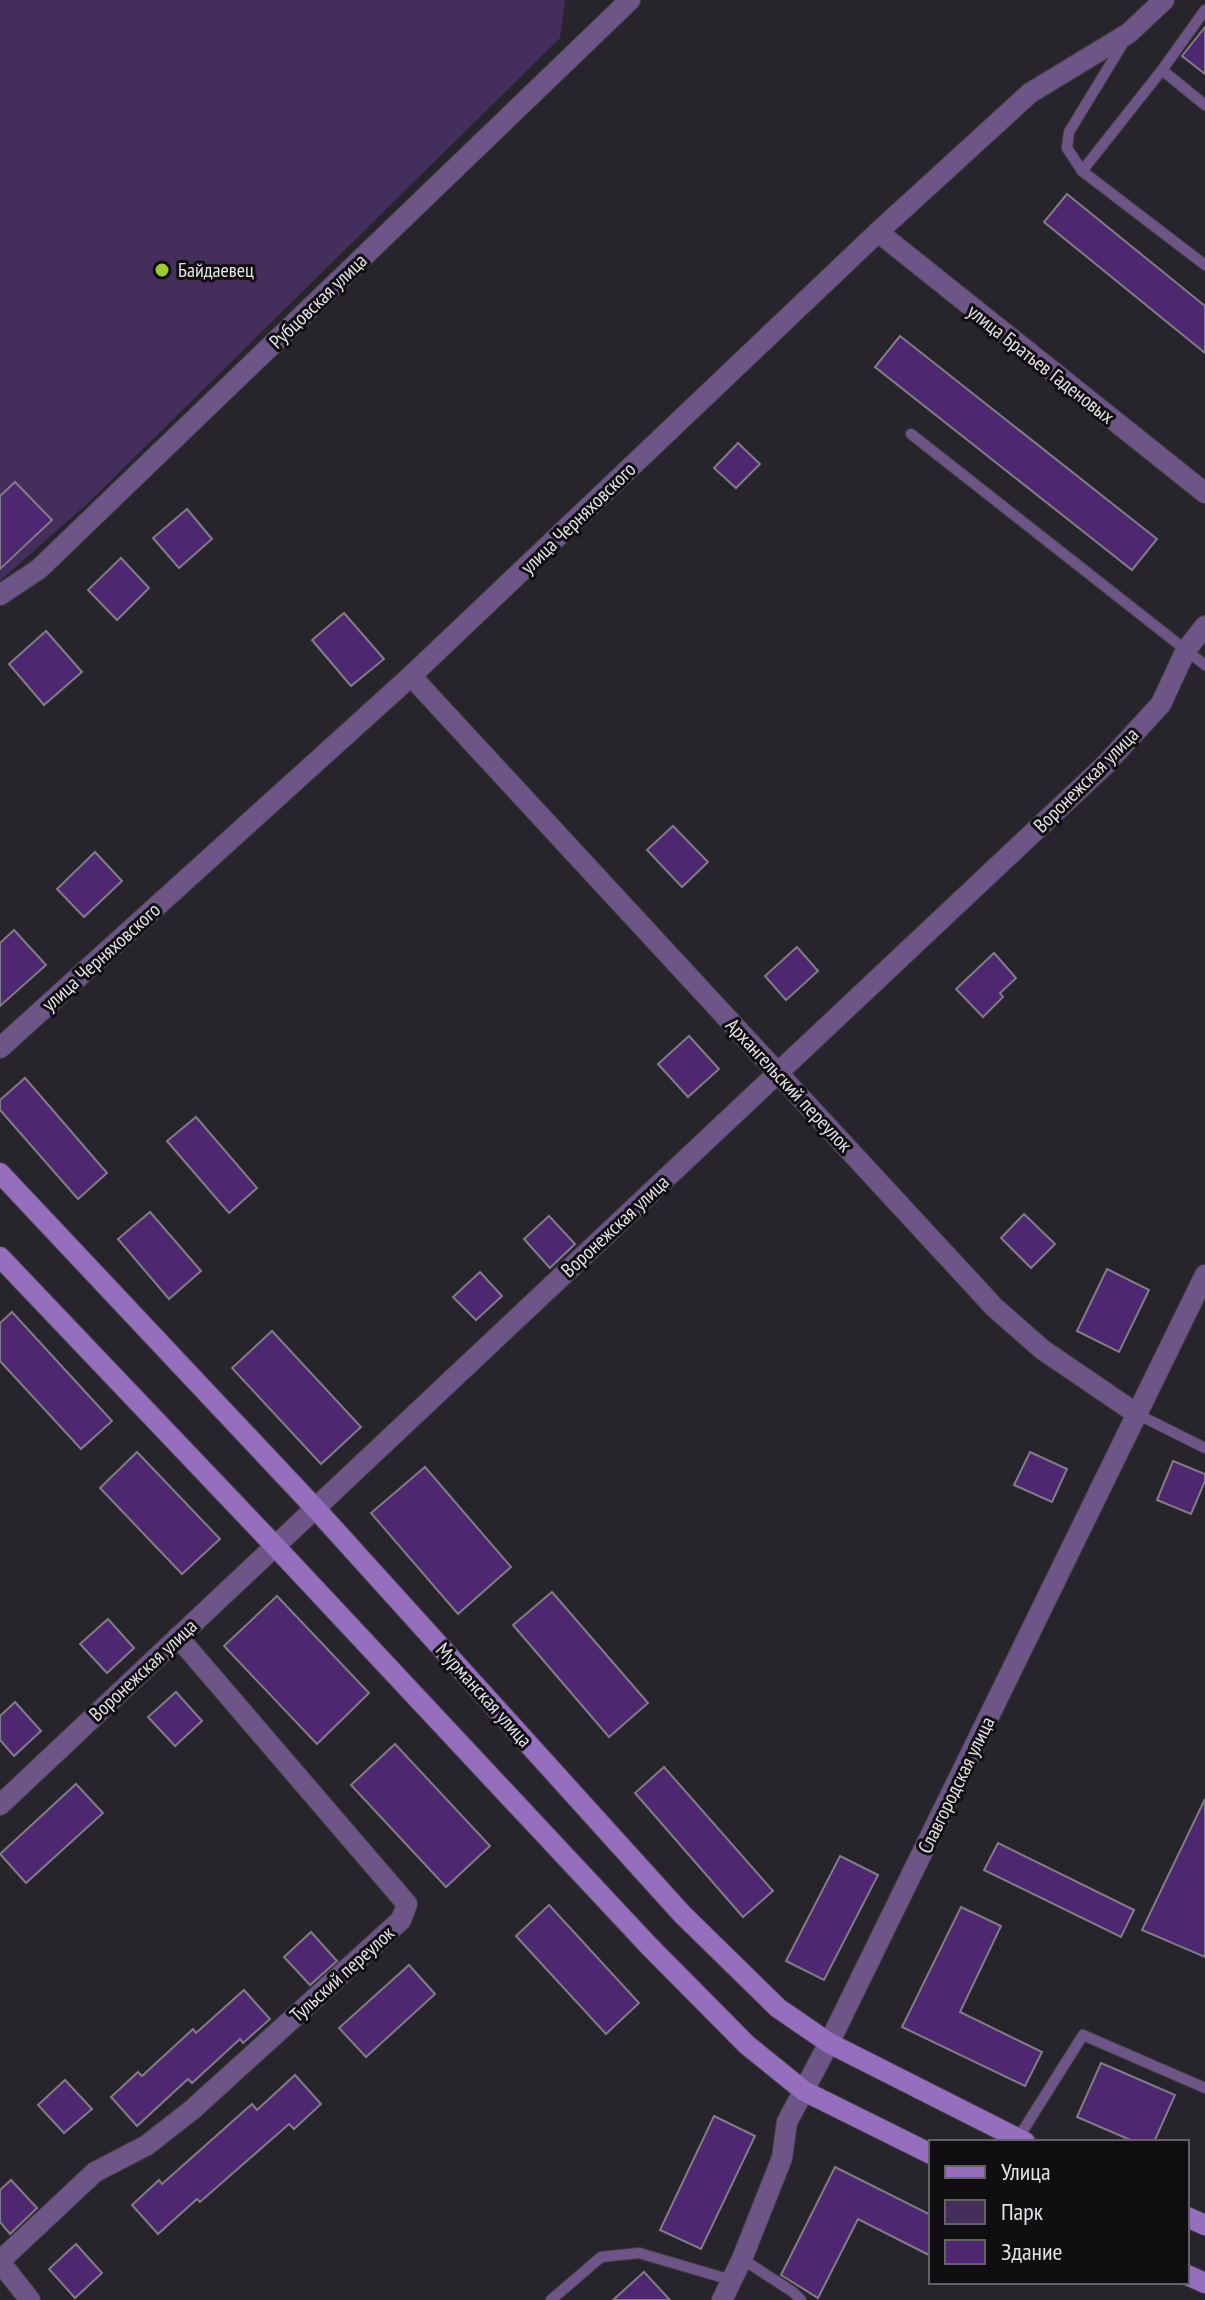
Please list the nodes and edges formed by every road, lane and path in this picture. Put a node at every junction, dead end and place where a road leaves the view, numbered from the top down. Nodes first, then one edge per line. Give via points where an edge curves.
1 (630, 0) edge
2 (1164, 0) edge
3 (1205, 10) edge
4 (1129, 33) junction
5 (1162, 70) junction
6 (1205, 105) edge
7 (1082, 171) junction
8 (878, 232) junction
9 (1205, 265) edge
10 (911, 434) dead end
11 (1205, 493) edge
12 (0, 595) edge
13 (1205, 626) edge
14 (1186, 650) junction
15 (1205, 665) edge
16 (411, 676) junction
17 (0, 1048) edge
18 (777, 1073) junction
19 (0, 1173) edge
20 (0, 1257) edge
21 (1205, 1275) edge
22 (1137, 1414) junction
23 (1205, 1448) edge
24 (315, 1508) junction
25 (275, 1546) junction
26 (178, 1637) junction
27 (0, 1805) edge
28 (829, 2043) junction
29 (1205, 2088) edge
30 (804, 2091) junction
31 (1018, 2140) edge
32 (1021, 2140) edge
33 (929, 2153) edge
34 (742, 2259) junction
35 (0, 2262) edge
36 (731, 2280) junction
37 (30, 2300) edge
38 (551, 2300) edge
39 (722, 2300) edge
40 (801, 2300) edge

1 - 12 street, Рубцовская улица via 39,569
2 - 4 street, улица Черняховского
3 - 5 lane
4 - 7 lane via 1069,132 1067,148
4 - 8 street, улица Черняховского via 1030,93
5 - 6 lane
5 - 7 lane
7 - 9 lane
8 - 11 street, улица Братьев Гаденовых
8 - 16 street, улица Черняховского
10 - 14 lane
13 - 14 street, Воронежская улица
14 - 15 lane
14 - 18 street, Воронежская улица via 1161,704 1105,765
16 - 17 street, улица Черняховского
16 - 18 street, Архангельский переулок
18 - 22 street, Архангельский переулок via 995,1308 1043,1350
18 - 24 street, Воронежская улица
19 - 24 main road, Мурманская улица
20 - 25 main road
21 - 22 street, Славгородская улица
22 - 23 lane, Архангельский переулок
22 - 28 street, Славгородская улица
24 - 25 street, Воронежская улица
24 - 28 main road, Мурманская улица via 682,1914 778,2008
25 - 26 street, Воронежская улица
25 - 30 main road via 649,1946 747,2045
26 - 27 street, Воронежская улица
26 - 35 street, Тульский переулок via 407,1904 401,1920 193,2109 147,2145 95,2172
28 - 30 street, Славгородская улица
28 - 31 main road, Мурманская улица
29 - 32 lane via 1083,2035
30 - 33 main road
30 - 34 street, Славгородская улица via 787,2122 782,2158
34 - 36 street, Славгородская улица
34 - 40 lane
35 - 37 street
36 - 38 lane via 639,2253 601,2257
36 - 39 street, Славгородская улица

